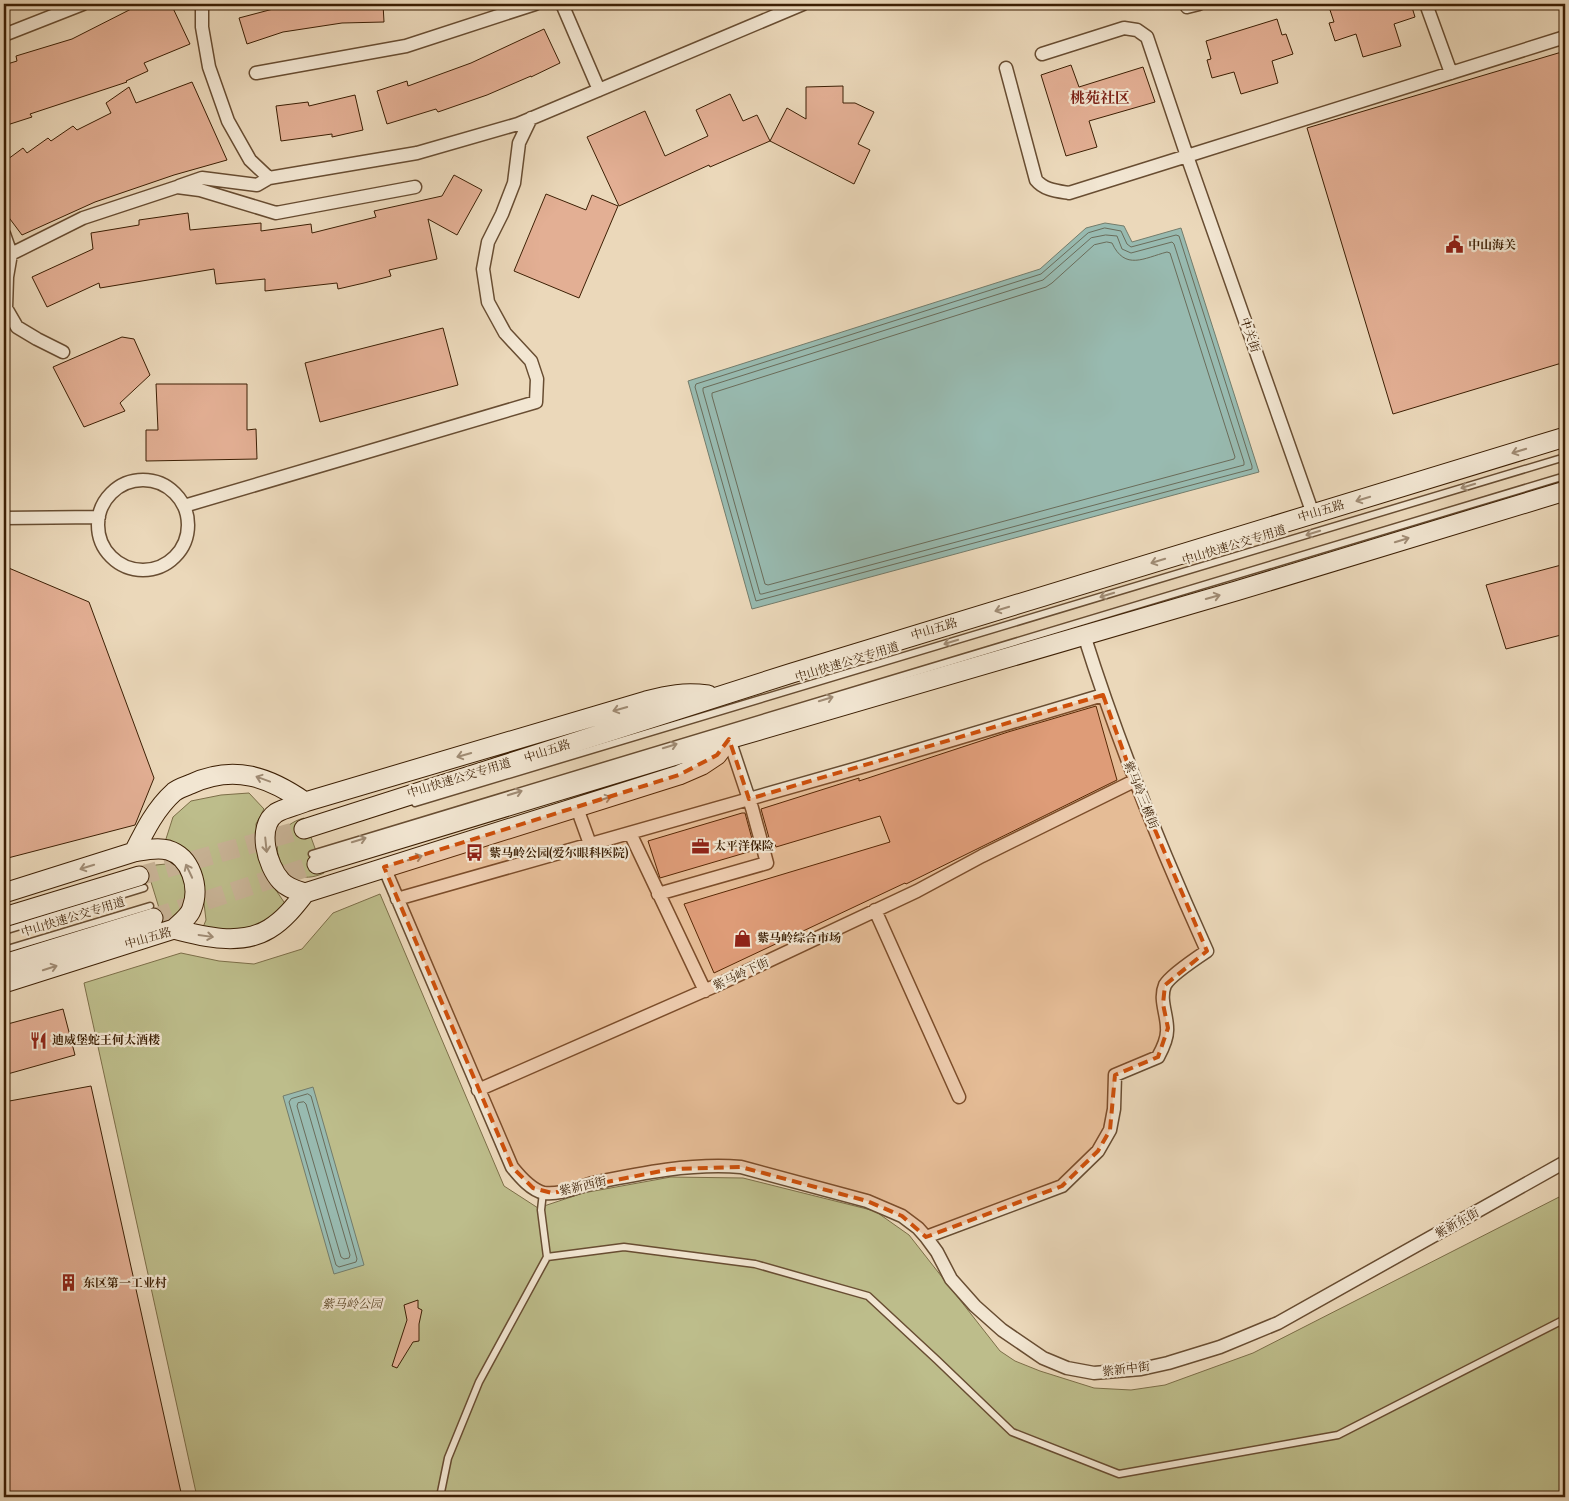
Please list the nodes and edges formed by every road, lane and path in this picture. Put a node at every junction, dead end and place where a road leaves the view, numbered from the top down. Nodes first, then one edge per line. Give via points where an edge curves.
1 (83, 4) edge
2 (202, 4) edge
3 (534, 4) edge
4 (562, 4) edge
5 (803, 4) edge
6 (1426, 4) edge
7 (4, 35) edge
8 (1565, 37) edge
9 (1042, 54) dead end
10 (1006, 68) dead end
11 (256, 73) dead end
12 (1451, 74) junction
13 (600, 90) junction
14 (531, 118) junction
15 (1187, 156) junction
16 (269, 178) junction
17 (177, 187) junction
18 (415, 188) dead end
19 (4, 234) edge
20 (11, 254) junction
21 (63, 352) dead end
22 (1565, 437) edge
23 (1565, 457) edge
24 (1565, 476) edge
25 (1565, 491) edge
26 (184, 506) junction
27 (1313, 514) junction
28 (99, 517) junction
29 (4, 518) edge
30 (1084, 635) junction
31 (1103, 695) junction
32 (718, 696) junction
33 (729, 738) junction
34 (1134, 781) junction
35 (305, 802) junction
36 (412, 804) dead end
37 (577, 808) junction
38 (309, 833) tunnel mouth
39 (630, 833) junction
40 (590, 844) junction
41 (134, 852) junction
42 (315, 859) joint
43 (384, 867) junction
44 (142, 882) joint
45 (4, 893) edge
46 (305, 893) junction
47 (658, 894) junction
48 (397, 899) junction
49 (875, 910) junction
50 (152, 912) joint
51 (4, 917) edge
52 (174, 929) junction
53 (4, 930) edge
54 (4, 950) edge
55 (4, 964) edge
56 (4, 983) edge
57 (705, 991) junction
58 (478, 1090) junction
59 (959, 1097) dead end
60 (1565, 1162) edge
61 (543, 1192) junction
62 (922, 1232) junction
63 (547, 1257) junction
64 (1348, 1284) joint
65 (1565, 1319) edge
66 (440, 1497) edge

1 - 7 street
2 - 16 street via 202,27 209,67 228,121 250,160
3 - 11 street via 406,46
4 - 13 street
5 - 13 street
6 - 12 street
8 - 12 street
9 - 15 street, 中关街 via 1124,28 1137,30 1147,37
10 - 15 street via 1036,180 1041,185 1069,193
12 - 15 street
13 - 14 street
14 - 16 street via 417,153
14 - 26 street via 519,143 514,183 488,242 483,269 488,302 505,333 531,362 537,379 536,402
15 - 27 street, 中关街
16 - 17 street via 257,186 202,178
17 - 18 street via 200,190 276,213
17 - 20 street via 83,218
19 - 20 street
20 - 21 street via 6,308 17,326
22 -> 27 main road, 中山五路
23 -> 36 lane, 中山快速公交专用道
42 -> 24 lane
30 -> 25 main road
26 - 28 street via 164,485 149,480 133,481 119,487 107,498
26 - 28 street via 188,534 183,547 162,566 148,570 120,564 109,555 101,542
27 -> 32 main road, 中山五路
28 - 29 street
30 - 31 street, 紫马岭三横街
30 - 33 main road
31 - 34 street, 紫马岭三横街
31 - 39 street
32 -> 35 main road via 689,693 646,701
32 - 38 main road, 中山五路
37 -> 33 main road via 702,765 717,755
33 - 42 main road
33 - 47 street via 767,863
34 - 49 street, 紫马岭下街
34 - 62 street, 紫马岭三横街 via 1207,951 1166,985 1163,1004 1168,1028 1165,1043 1158,1057 1115,1075 1110,1130 1098,1151 1062,1186
35 -> 41 main road via 285,788 257,776 205,777 175,791 156,813
35 -> 46 main road via 275,814 266,828 265,846 280,880
37 - 40 street
43 -> 37 main road
39 - 40 street
39 - 47 street
40 - 48 street
41 -> 45 main road
52 -> 41 main road via 192,910 195,889 192,871 181,856 168,850 152,848
43 - 46 main road
43 - 48 street, 紫新西街
44 - 51 main road
44 - 53 lane, 中山快速公交专用道
52 -> 46 main road, 中山五路 via 228,939 248,937 269,929
47 - 57 street
48 - 58 street, 紫新西街
49 - 57 street, 紫马岭下街
49 - 59 street
50 - 54 lane, 中山快速公交专用道
50 - 55 main road, 中山五路
56 -> 52 main road, 中山五路
57 - 58 street, 紫马岭下街
58 - 61 street, 紫新西街 via 512,1167 523,1180
60 - 64 street, 紫新东街
61 - 62 street, 紫新西街 via 552,1193 671,1169 741,1167 867,1201 902,1216
61 - 63 lane via 541,1210
62 - 64 street, 紫新中街 via 951,1279 1002,1330 1043,1358 1067,1368 1094,1373 1141,1369 1220,1347 1278,1323
63 - 65 lane via 624,1247 755,1264 868,1296 1012,1432 1119,1474 1338,1435
63 - 66 lane via 479,1382 448,1458

